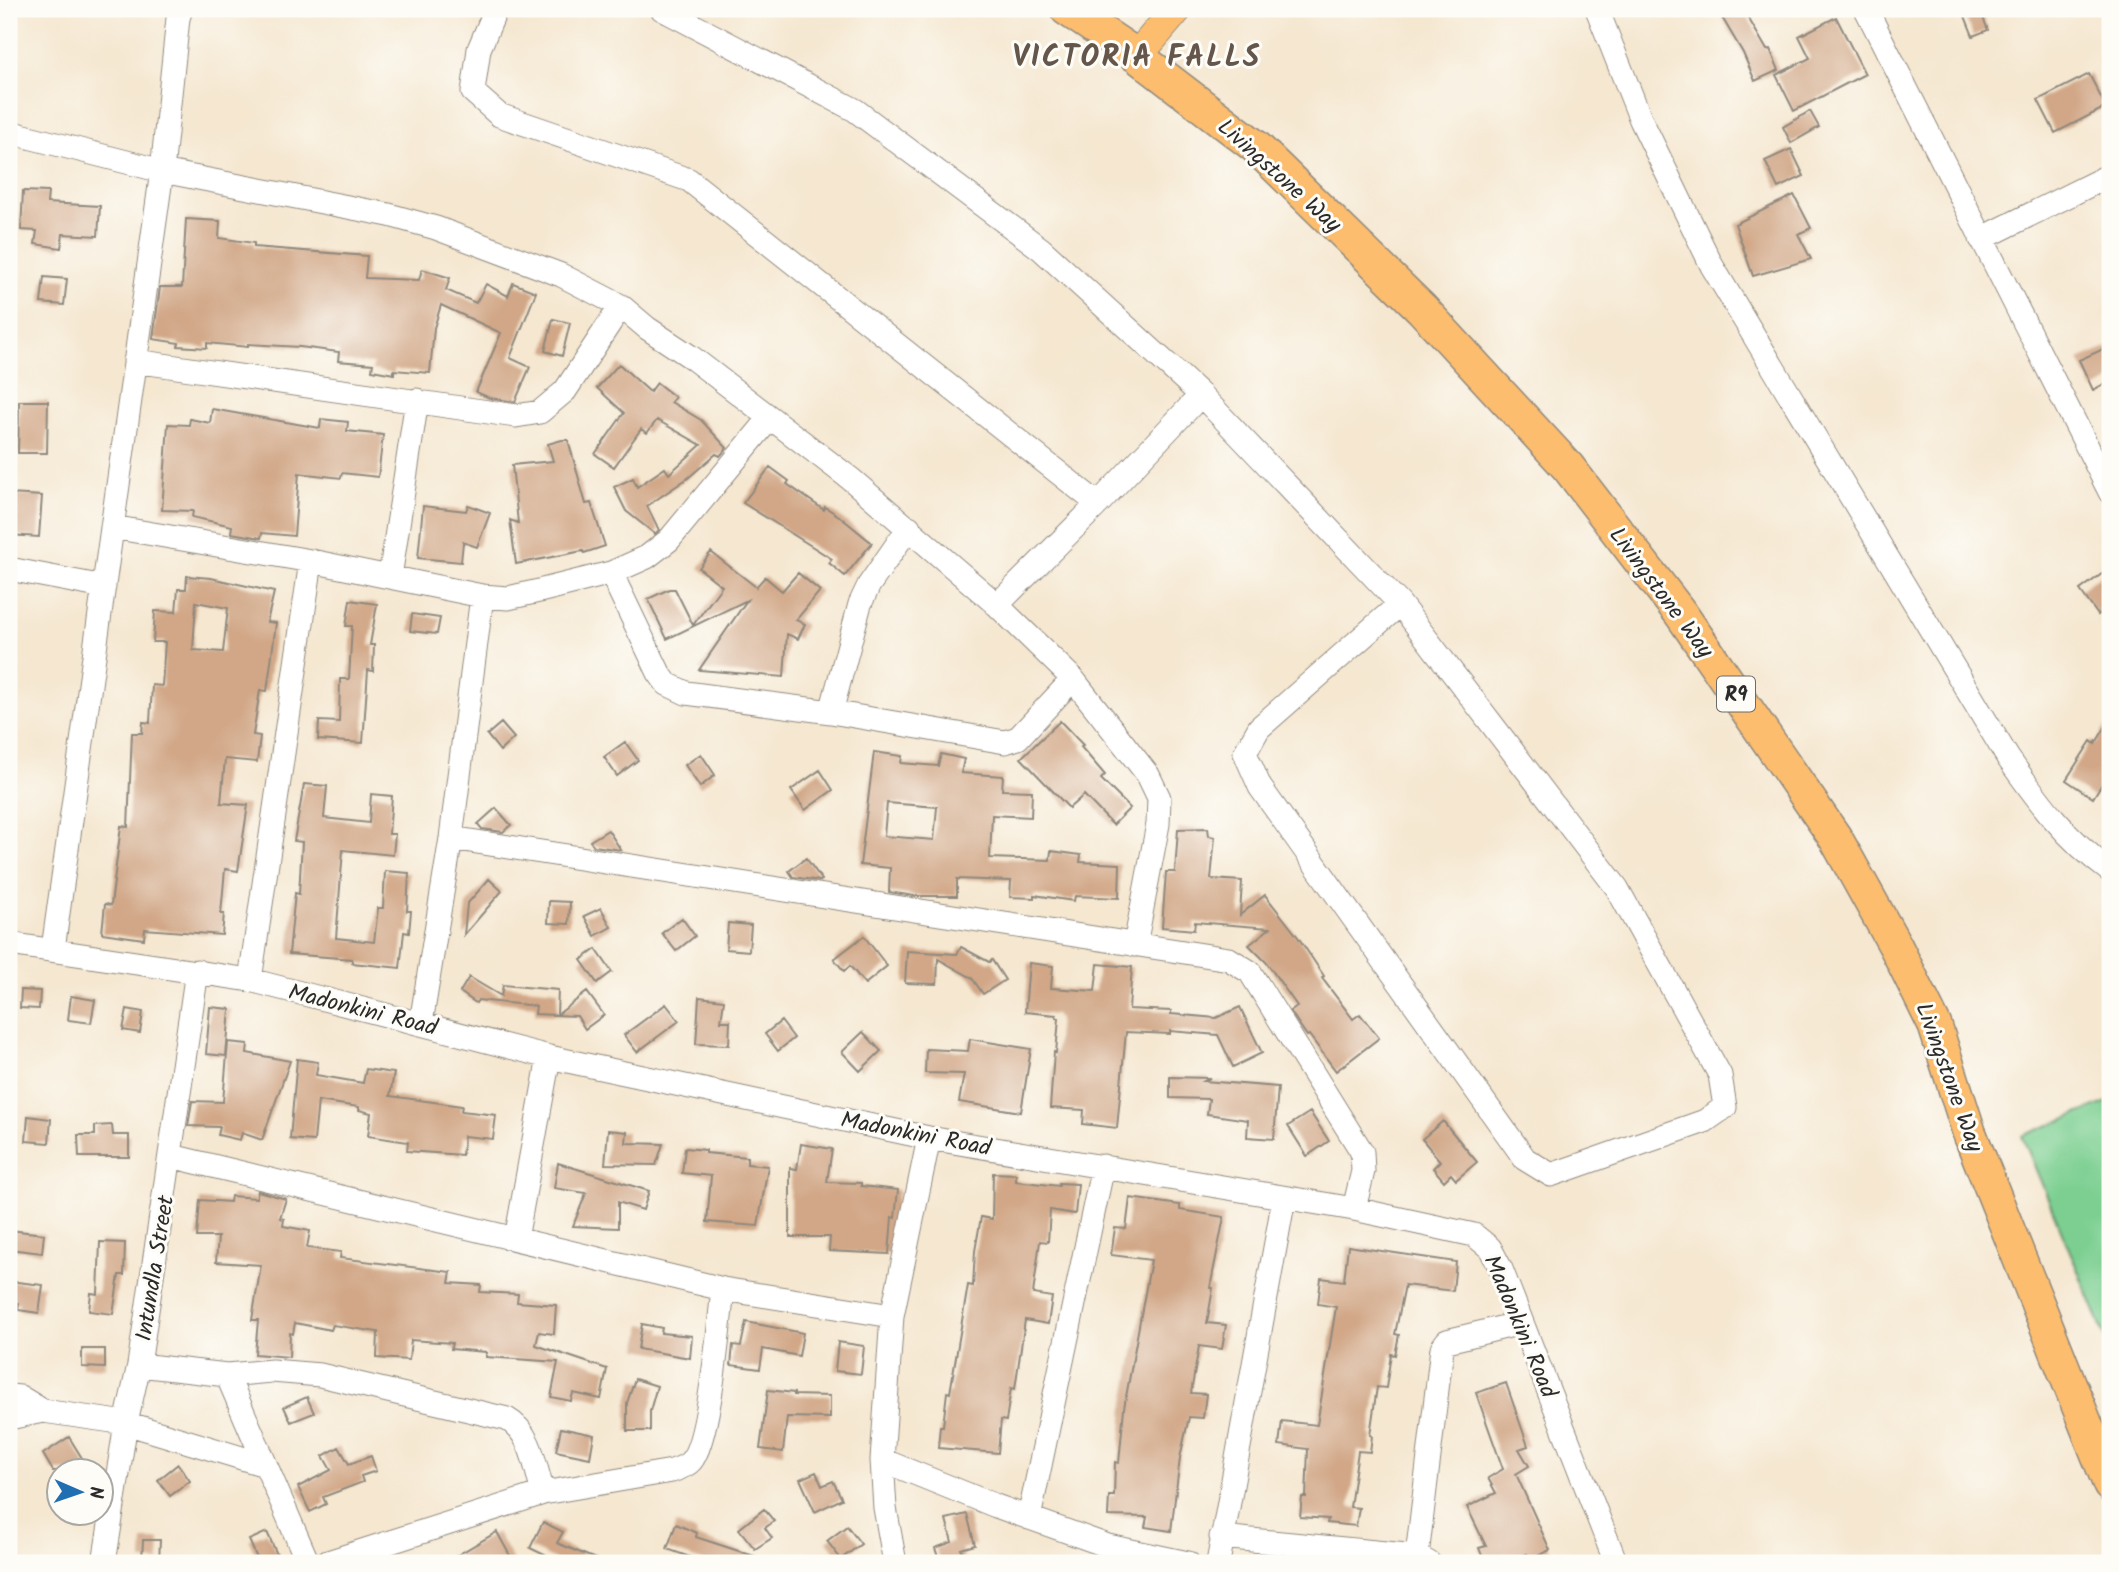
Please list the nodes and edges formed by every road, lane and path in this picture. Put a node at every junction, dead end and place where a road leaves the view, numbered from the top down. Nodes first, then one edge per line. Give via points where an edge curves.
1 (181, 9) edge
2 (496, 9) edge
3 (662, 9) edge
4 (1067, 9) edge
5 (1177, 9) edge
6 (1597, 9) edge
7 (1866, 9) edge
8 (1137, 56) junction
9 (9, 132) edge
10 (162, 171) junction
11 (2110, 175) edge
12 (1981, 239) junction
13 (621, 306) junction
14 (135, 360) junction
15 (1201, 395) junction
16 (417, 400) junction
17 (770, 418) junction
18 (2110, 492) edge
19 (1098, 504) junction
20 (112, 527) junction
21 (909, 527) junction
22 (311, 561) junction
23 (9, 569) edge
24 (611, 573) junction
25 (390, 577) junction
26 (104, 587) junction
27 (482, 596) junction
28 (1400, 604) junction
29 (998, 605) junction
30 (1073, 679) junction
31 (831, 712) junction
32 (451, 838) junction
33 (2110, 871) edge
34 (9, 944) edge
35 (1135, 945) junction
36 (53, 950) junction
37 (197, 971) junction
38 (250, 980) junction
39 (421, 1023) junction
40 (549, 1057) junction
41 (929, 1138) junction
42 (172, 1156) junction
43 (1103, 1166) junction
44 (1284, 1198) junction
45 (1354, 1209) junction
46 (516, 1239) junction
47 (723, 1289) junction
48 (892, 1316) junction
49 (1521, 1323) junction
50 (139, 1365) junction
51 (227, 1375) junction
52 (9, 1396) edge
53 (43, 1411) junction
54 (9, 1418) edge
55 (126, 1423) junction
56 (882, 1460) junction
57 (265, 1465) junction
58 (2110, 1485) edge
59 (542, 1493) junction
60 (1029, 1518) junction
61 (1221, 1537) junction
62 (1423, 1560) edge
63 (104, 1563) edge
64 (308, 1563) edge
65 (325, 1563) edge
66 (895, 1563) edge
67 (1188, 1563) edge
68 (1218, 1563) edge
69 (1616, 1563) edge

1 - 10 street
2 - 19 street via 479,49 473,92 499,115 689,180
3 - 15 street via 855,110 1041,249
4 - 8 highway, R9
5 - 8 main road
6 - 33 street via 1641,120 1712,266 2008,758 2043,808 2081,849
7 - 12 street
8 - 58 highway, Livingstone Way / R9 via 1256,147 1422,309 1568,467 1681,614 1836,839 1935,1026 1969,1132
9 - 10 street
10 - 13 street via 436,228 561,275
10 - 14 street
11 - 12 street
12 - 18 street
13 - 16 street via 565,391 540,412 516,416
13 - 17 street
14 - 16 street
14 - 20 street
15 - 19 street
15 - 28 street
16 - 25 street
17 - 21 street
17 - 24 street via 669,540 647,557
19 - 29 street
20 - 22 street
20 - 26 street
21 - 29 street
21 - 31 street via 860,604
22 - 25 street
22 - 38 street
23 - 26 street
24 - 27 street via 508,598
24 - 31 street via 667,684 695,695
25 - 27 street
26 - 36 street
27 - 32 street
28 - 28 street via 1617,888 1720,1075 1724,1107 1706,1121 1551,1175 1525,1158 1260,787 1245,753 1259,728
29 - 30 street
30 - 31 street via 1012,741
30 - 35 street via 1148,775 1159,798
32 - 35 street
32 - 39 street
34 - 36 street, Madonkini Road
35 - 45 street via 1229,959 1250,972 1362,1152 1363,1171
36 - 37 street, Madonkini Road
37 - 38 street, Madonkini Road
37 - 42 street, Intundla Street
38 - 39 street, Madonkini Road
39 - 40 street, Madonkini Road
40 - 41 street, Madonkini Road
40 - 46 street
41 - 43 street, Madonkini Road
41 - 48 street
42 - 46 street
42 - 50 street, Intundla Street
43 - 44 street, Madonkini Road
43 - 60 street
44 - 45 street, Madonkini Road
44 - 61 street
45 - 49 street, Madonkini Road via 1474,1235 1490,1248
46 - 47 street
47 - 48 street
47 - 59 street via 708,1406 691,1462 672,1471
48 - 56 street
49 - 62 street via 1447,1341 1442,1348
49 - 69 street, Madonkini Road
50 - 51 street
50 - 55 street, Intundla Street
51 - 57 street
51 - 59 street via 272,1371 320,1375 507,1419 525,1436
52 - 53 street via 20,1397
53 - 54 street
53 - 55 street
55 - 57 street
55 - 63 street, Intundla Street
56 - 60 street
56 - 66 street
57 - 64 street
59 - 65 street
60 - 67 street via 1108,1546
61 - 62 street
61 - 68 street

